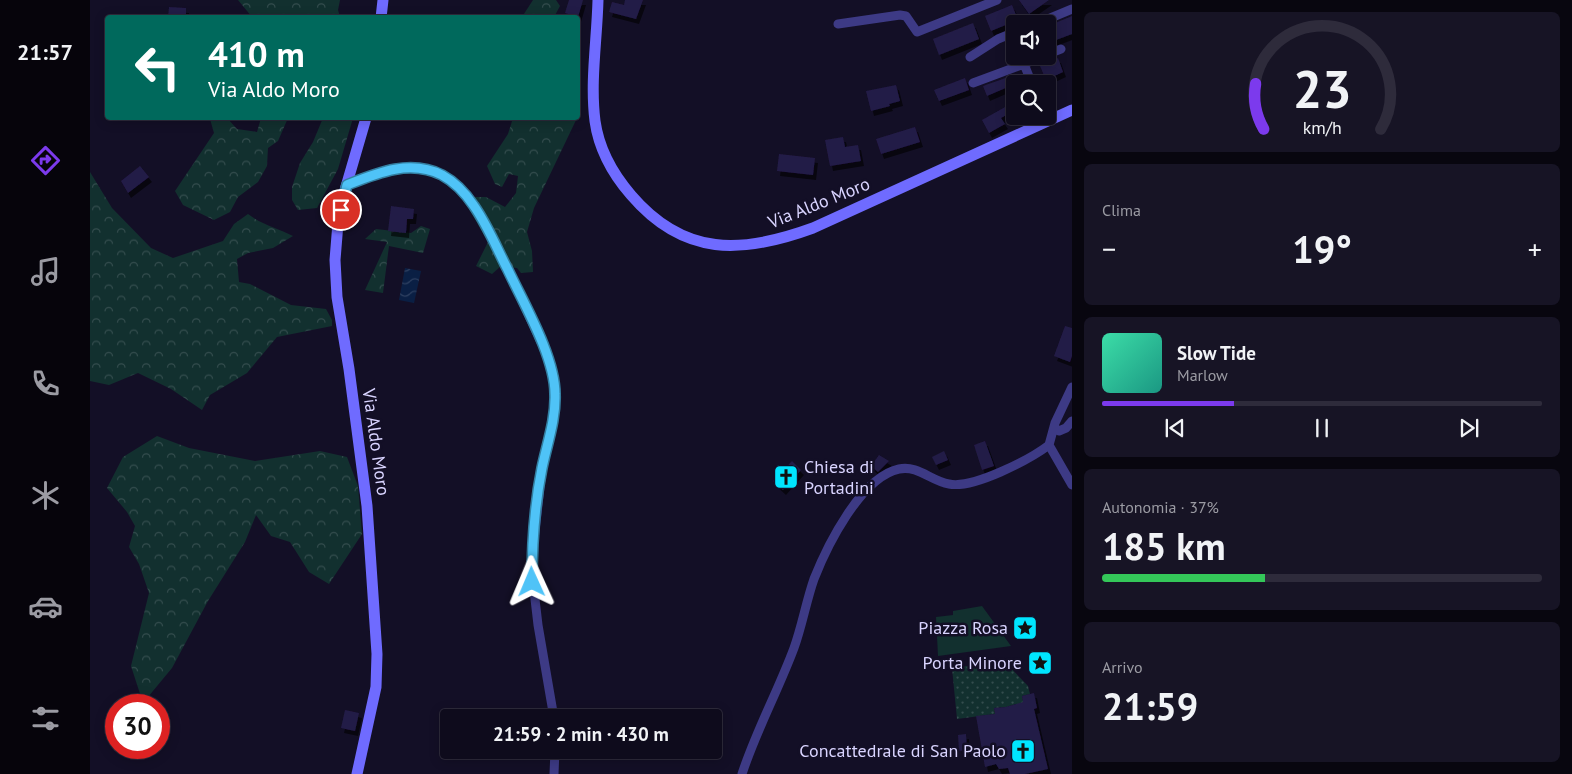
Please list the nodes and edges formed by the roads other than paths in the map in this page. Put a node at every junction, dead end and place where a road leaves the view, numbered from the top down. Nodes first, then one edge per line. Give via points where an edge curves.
1 (383, 0) edge
2 (598, 0) edge
3 (998, 0) edge
4 (1072, 9) edge
5 (381, 15) edge
6 (1056, 16) edge
7 (838, 24) dead end
8 (1006, 36) edge
9 (1061, 49) dead end
10 (1056, 51) edge
11 (970, 57) dead end
12 (1021, 65) edge
13 (973, 83) dead end
14 (1072, 110) edge
15 (1056, 116) edge
16 (365, 120) edge
17 (1034, 125) edge
18 (347, 185) junction
19 (1071, 390) edge
20 (1072, 421) edge
21 (1054, 427) junction
22 (1049, 446) junction
23 (1072, 485) edge
24 (552, 709) edge
25 (555, 759) edge
26 (358, 774) edge
27 (554, 774) edge
28 (742, 774) edge

1 - 5 main road
2 - 17 main road, Via Aldo Moro via 595,122 604,156 642,208 664,225 698,241 728,245 759,244 786,238
3 - 7 street via 917,32 906,16 900,15
4 - 6 street
8 - 11 street
9 - 10 street
12 - 13 street
14 - 15 main road, Via Aldo Moro
16 - 18 main road, Via Aldo Moro
18 - 24 street via 379,172 400,168 419,168 451,181 475,207 492,237 549,360 554,377 555,409 542,470 532,582
18 - 26 main road, Via Aldo Moro via 336,238 337,296 367,506 376,654 376,687
19 - 21 street
20 - 21 street via 1063,430
21 - 22 street
22 - 23 street
22 - 28 street via 982,480 958,485 902,468 882,476 857,498 814,580 794,648
25 - 27 street

